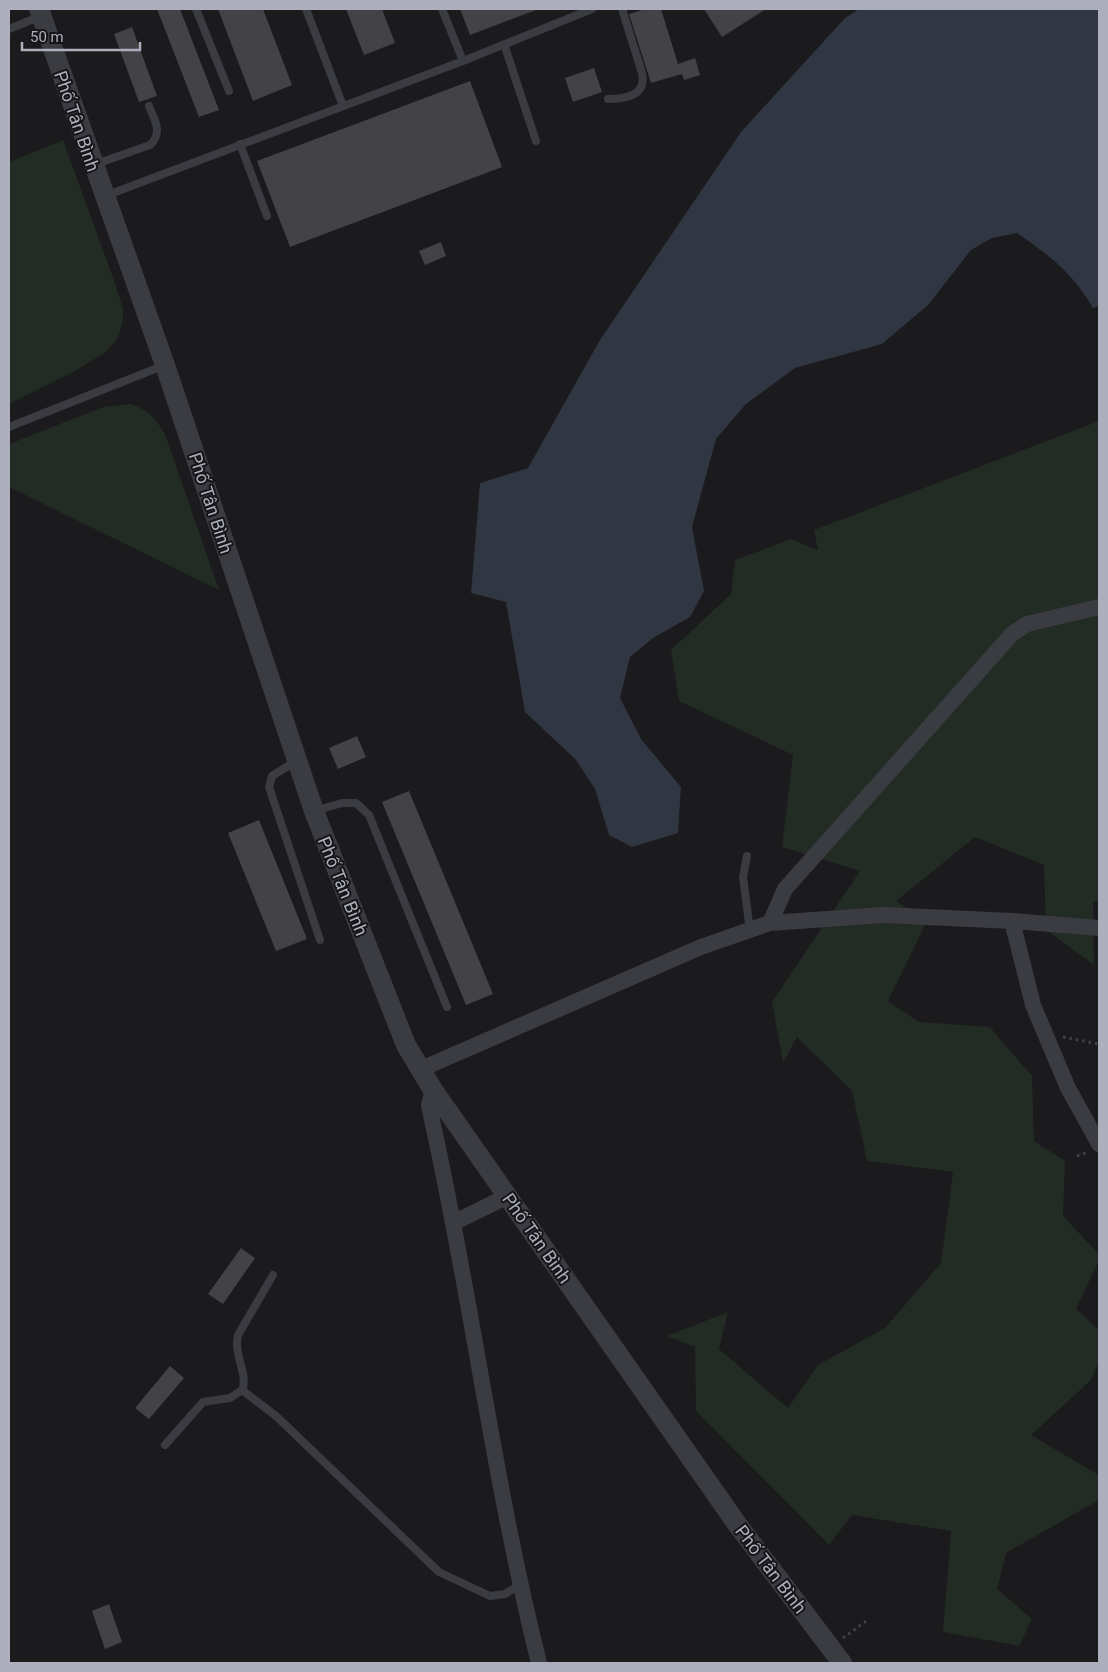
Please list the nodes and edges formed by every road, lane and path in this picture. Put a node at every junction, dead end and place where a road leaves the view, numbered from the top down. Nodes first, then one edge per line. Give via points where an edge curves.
1 (196, 9) edge
2 (306, 9) edge
3 (442, 9) edge
4 (592, 9) edge
5 (622, 9) edge
6 (576, 12) edge
7 (40, 13) edge
8 (9, 29) edge
9 (504, 44) junction
10 (463, 61) junction
11 (229, 91) dead end
12 (608, 99) dead end
13 (149, 106) dead end
14 (343, 106) junction
15 (536, 141) dead end
16 (240, 144) junction
17 (93, 166) junction
18 (104, 196) junction
19 (267, 216) dead end
20 (164, 364) junction
21 (9, 427) edge
22 (1099, 607) edge
23 (296, 761) junction
24 (314, 811) junction
25 (747, 856) dead end
26 (1012, 921) junction
27 (770, 923) junction
28 (1099, 928) edge
29 (750, 931) junction
30 (320, 940) dead end
31 (447, 1007) dead end
32 (1048, 1039) junction
33 (1099, 1044) edge
34 (421, 1069) junction
35 (433, 1090) junction
36 (1099, 1144) edge
37 (508, 1196) junction
38 (455, 1222) junction
39 (273, 1275) dead end
40 (242, 1390) junction
41 (165, 1445) dead end
42 (520, 1585) junction
43 (869, 1619) dead end
44 (830, 1647) junction
45 (540, 1663) edge
46 (842, 1663) edge

1 - 11 lane
2 - 14 lane
3 - 10 lane
4 - 6 lane
5 - 12 lane via 642,73 642,83 638,92 628,98
6 - 9 lane
7 - 8 lane
7 - 17 street, Phố Tân Bình
9 - 10 lane
9 - 15 lane
10 - 14 lane
13 - 17 lane via 158,132 157,139 150,145
14 - 16 lane
16 - 18 lane
16 - 19 lane
17 - 18 street, Phố Tân Bình
18 - 20 street, Phố Tân Bình
20 - 21 lane
20 - 23 street, Phố Tân Bình
22 - 27 street via 1027,624 1012,634 785,888
23 - 24 street, Phố Tân Bình
23 - 30 lane via 272,776 269,787
24 - 31 lane via 356,803 369,815
24 - 34 street, Phố Tân Bình via 406,1044
25 - 29 lane via 743,877
26 - 27 street via 884,915
26 - 28 street
26 - 32 street via 1033,1005
27 - 29 street
29 - 34 street via 701,947
32 - 33 path via 1056,1036
32 - 36 street via 1068,1088
34 - 35 street, Phố Tân Bình
35 - 37 street, Phố Tân Bình
35 - 38 street via 429,1105
37 - 38 street
37 - 44 street, Phố Tân Bình via 737,1524
38 - 42 street
39 - 40 lane via 236,1342 244,1380
40 - 41 lane via 230,1398 203,1402
40 - 42 lane via 276,1416 439,1572 490,1596 505,1594
42 - 45 street
43 - 44 path
44 - 46 street, Phố Tân Bình

